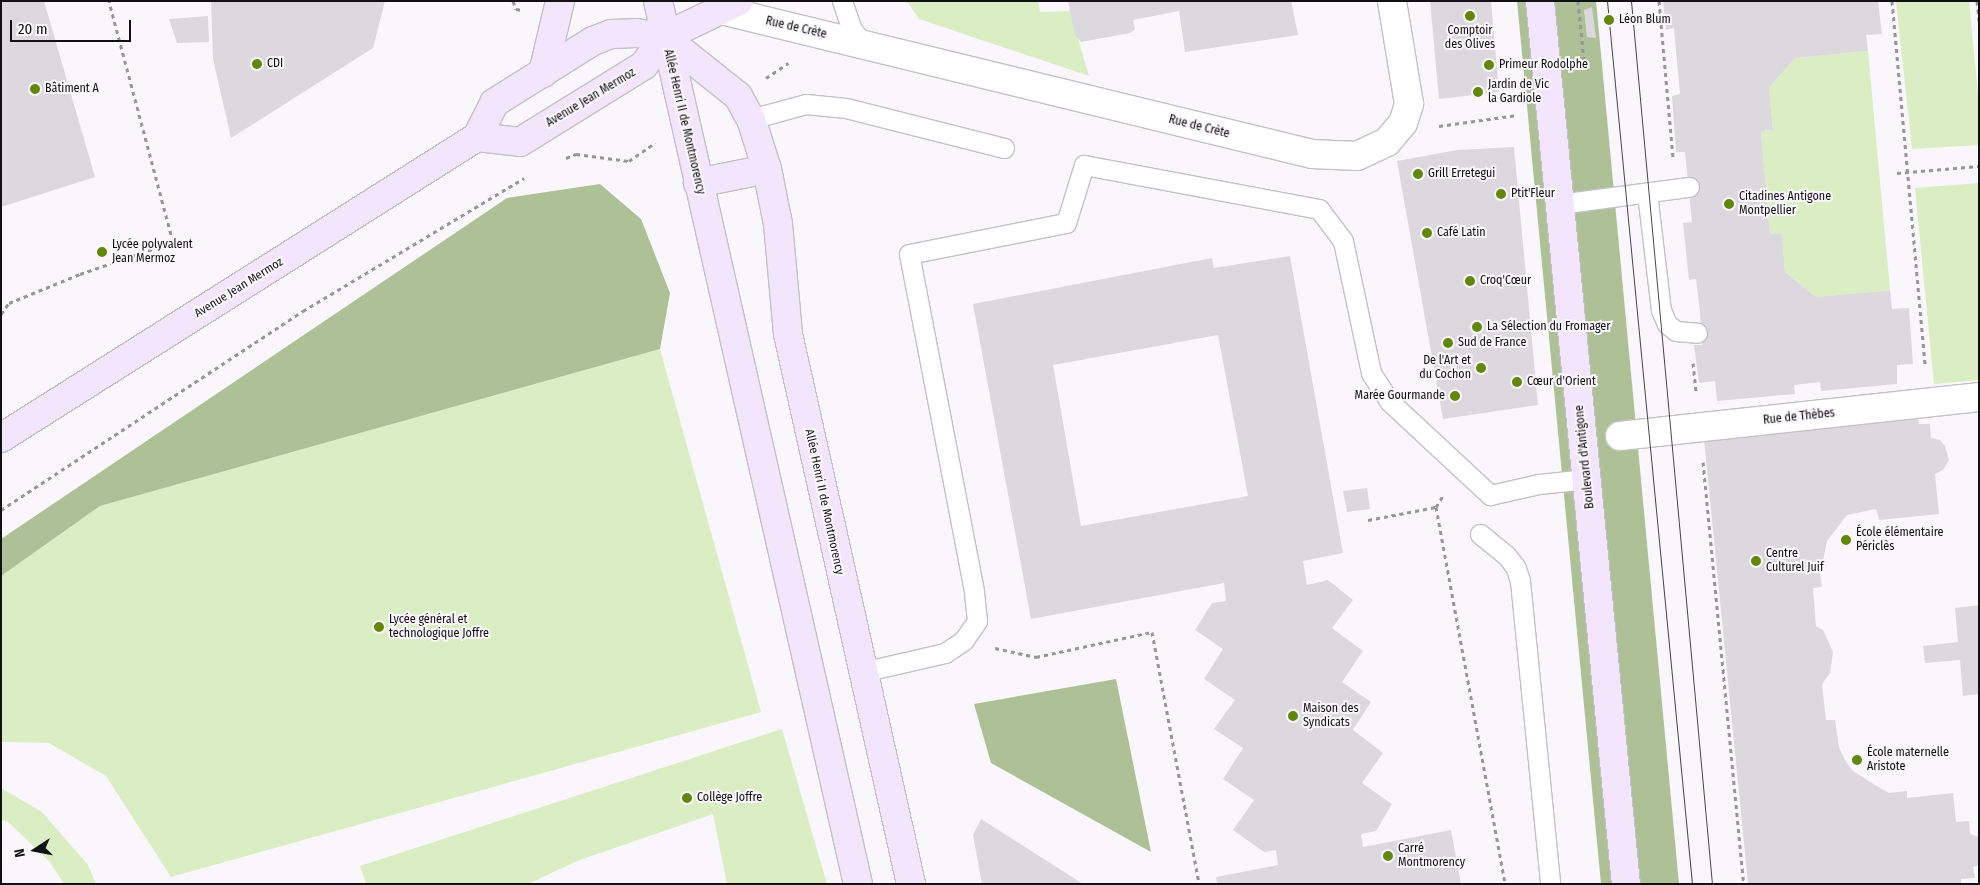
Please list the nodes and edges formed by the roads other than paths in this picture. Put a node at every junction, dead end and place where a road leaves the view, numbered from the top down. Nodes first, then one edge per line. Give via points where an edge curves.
1 (560, 1) edge
2 (658, 1) edge
3 (842, 1) edge
4 (1392, 1) edge
5 (1540, 1) edge
6 (732, 6) edge
7 (664, 37) junction
8 (866, 46) junction
9 (543, 73) junction
10 (744, 107) junction
11 (477, 138) junction
12 (1004, 148) dead end
13 (767, 169) junction
14 (698, 183) junction
15 (1689, 187) dead end
16 (1647, 193) junction
17 (1559, 204) junction
18 (1697, 333) dead end
19 (1979, 397) edge
20 (1620, 436) dead end
21 (1, 438) edge
22 (1587, 479) junction
23 (1480, 534) dead end
24 (862, 672) junction
25 (858, 884) edge
26 (911, 884) edge
27 (1550, 884) edge
28 (1626, 884) edge

1 - 9 street
2 - 7 street
3 - 8 lane via 852,30
4 - 8 street, Rue de Crète via 1409,104 1403,123 1387,142 1357,156 1312,154
5 - 17 street, Boulevard d'Antigone
6 - 7 street
6 - 8 street, Rue de Crète
7 - 9 street via 611,34
7 - 10 street, Allée Henri II de Montmorency
7 - 11 street, Avenue Jean Mermoz via 644,65 520,142
7 - 14 street, Allée Henri II de Montmorency
9 - 11 street via 494,103
10 - 12 lane via 806,104 846,108
10 - 13 street, Allée Henri II de Montmorency
11 - 21 street, Avenue Jean Mermoz
13 - 14 street
13 - 24 street, Allée Henri II de Montmorency via 778,224 788,334
14 - 25 street, Allée Henri II de Montmorency
15 - 16 lane
16 - 17 lane
16 - 18 lane via 1661,310 1667,324 1676,331
17 - 22 street, Boulevard d'Antigone
19 - 20 street, Rue de Thèbes
22 - 24 lane via 1539,484 1490,496 1390,402 1371,373 1343,241 1319,209 1084,165 1066,223 909,254 977,620 963,641 931,657
22 - 28 street, Boulevard d'Antigone
23 - 27 lane via 1506,555 1520,580
24 - 26 street, Allée Henri II de Montmorency

